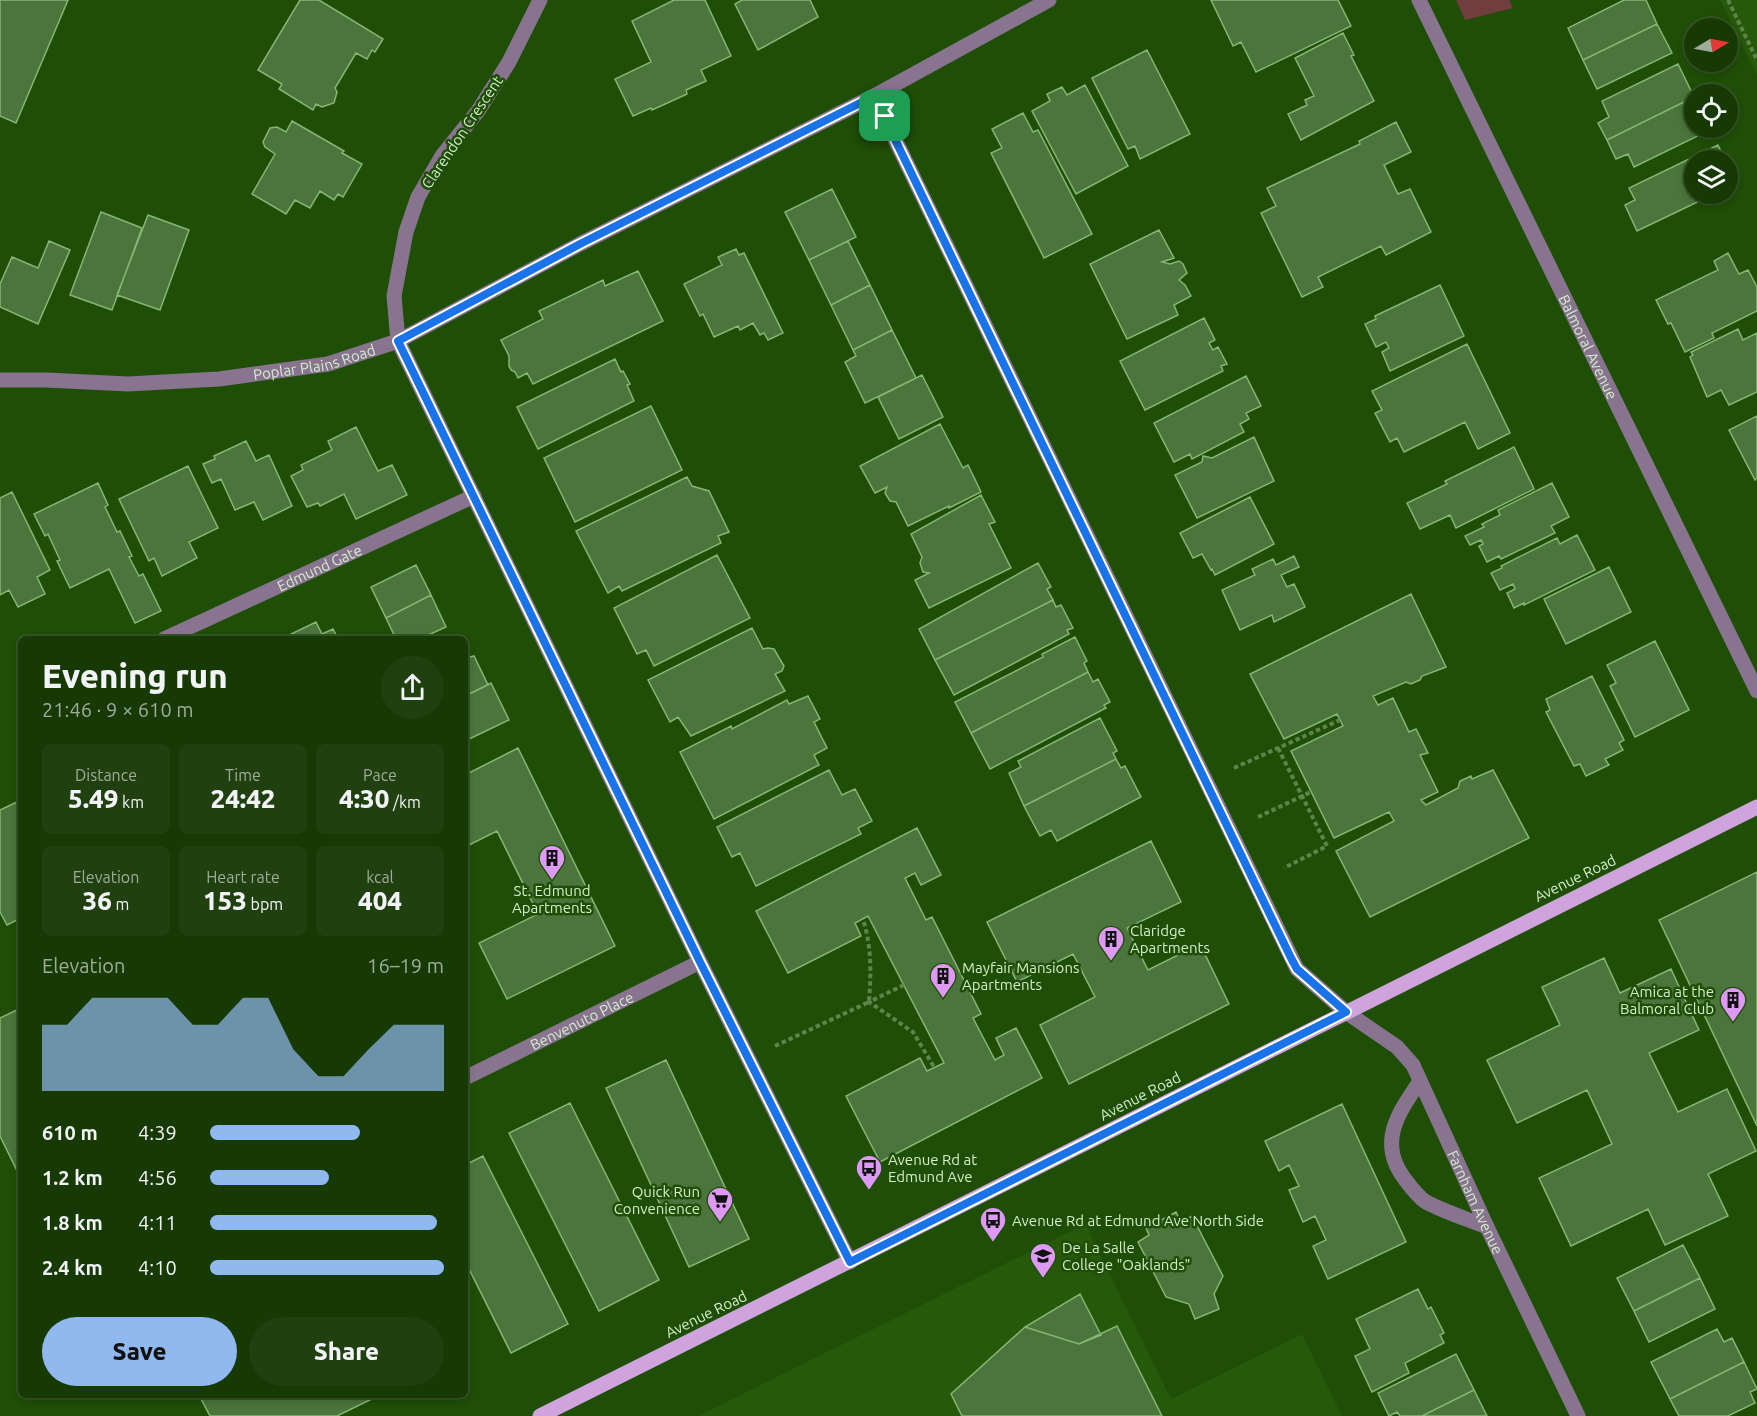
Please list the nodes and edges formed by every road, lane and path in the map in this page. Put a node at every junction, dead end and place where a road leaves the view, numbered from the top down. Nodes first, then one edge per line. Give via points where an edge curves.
1 (540, 0) edge
2 (1049, 0) edge
3 (1419, 0) edge
4 (1728, 0) edge
5 (1757, 60) edge
6 (874, 96) junction
7 (398, 341) junction
8 (0, 380) edge
9 (474, 496) junction
10 (171, 636) edge
11 (1757, 692) edge
12 (1340, 720) dead end
13 (1278, 748) junction
14 (1234, 768) dead end
15 (1311, 792) dead end
16 (1302, 796) junction
17 (1757, 807) edge
18 (1258, 817) dead end
19 (1284, 868) dead end
20 (863, 919) dead end
21 (700, 962) junction
22 (904, 985) dead end
23 (868, 1002) junction
24 (1346, 1012) junction
25 (775, 1046) dead end
26 (934, 1067) dead end
27 (468, 1077) edge
28 (1420, 1081) junction
29 (1487, 1227) junction
30 (850, 1262) junction
31 (540, 1416) edge
32 (1578, 1416) edge

1 - 7 street, Clarendon Crescent via 509,63 442,156 418,197 406,232 394,296
2 - 6 street, Poplar Plains Road
3 - 11 street, Balmoral Avenue
4 - 5 path
6 - 7 street, Poplar Plains Road
6 - 24 street, Farnham Avenue via 1291,958 1297,969
7 - 8 street, Poplar Plains Road via 328,364 219,379 128,384
7 - 9 street
9 - 10 street, Edmund Gate
9 - 21 street
12 - 13 path
13 - 14 path
13 - 16 path
15 - 16 path
16 - 18 path
16 - 19 path via 1327,846
17 - 24 main road, Avenue Road
20 - 23 path via 871,965
21 - 27 street, Benvenuto Place
21 - 30 street
22 - 23 path
23 - 25 path
23 - 26 path via 914,1032
24 - 28 street, Farnham Avenue via 1397,1047 1413,1065
24 - 30 main road, Avenue Road
28 - 29 street, Farnham Avenue
28 - 29 street via 1401,1109 1390,1138 1396,1167 1424,1201
29 - 32 street, Farnham Avenue
30 - 31 main road, Avenue Road

